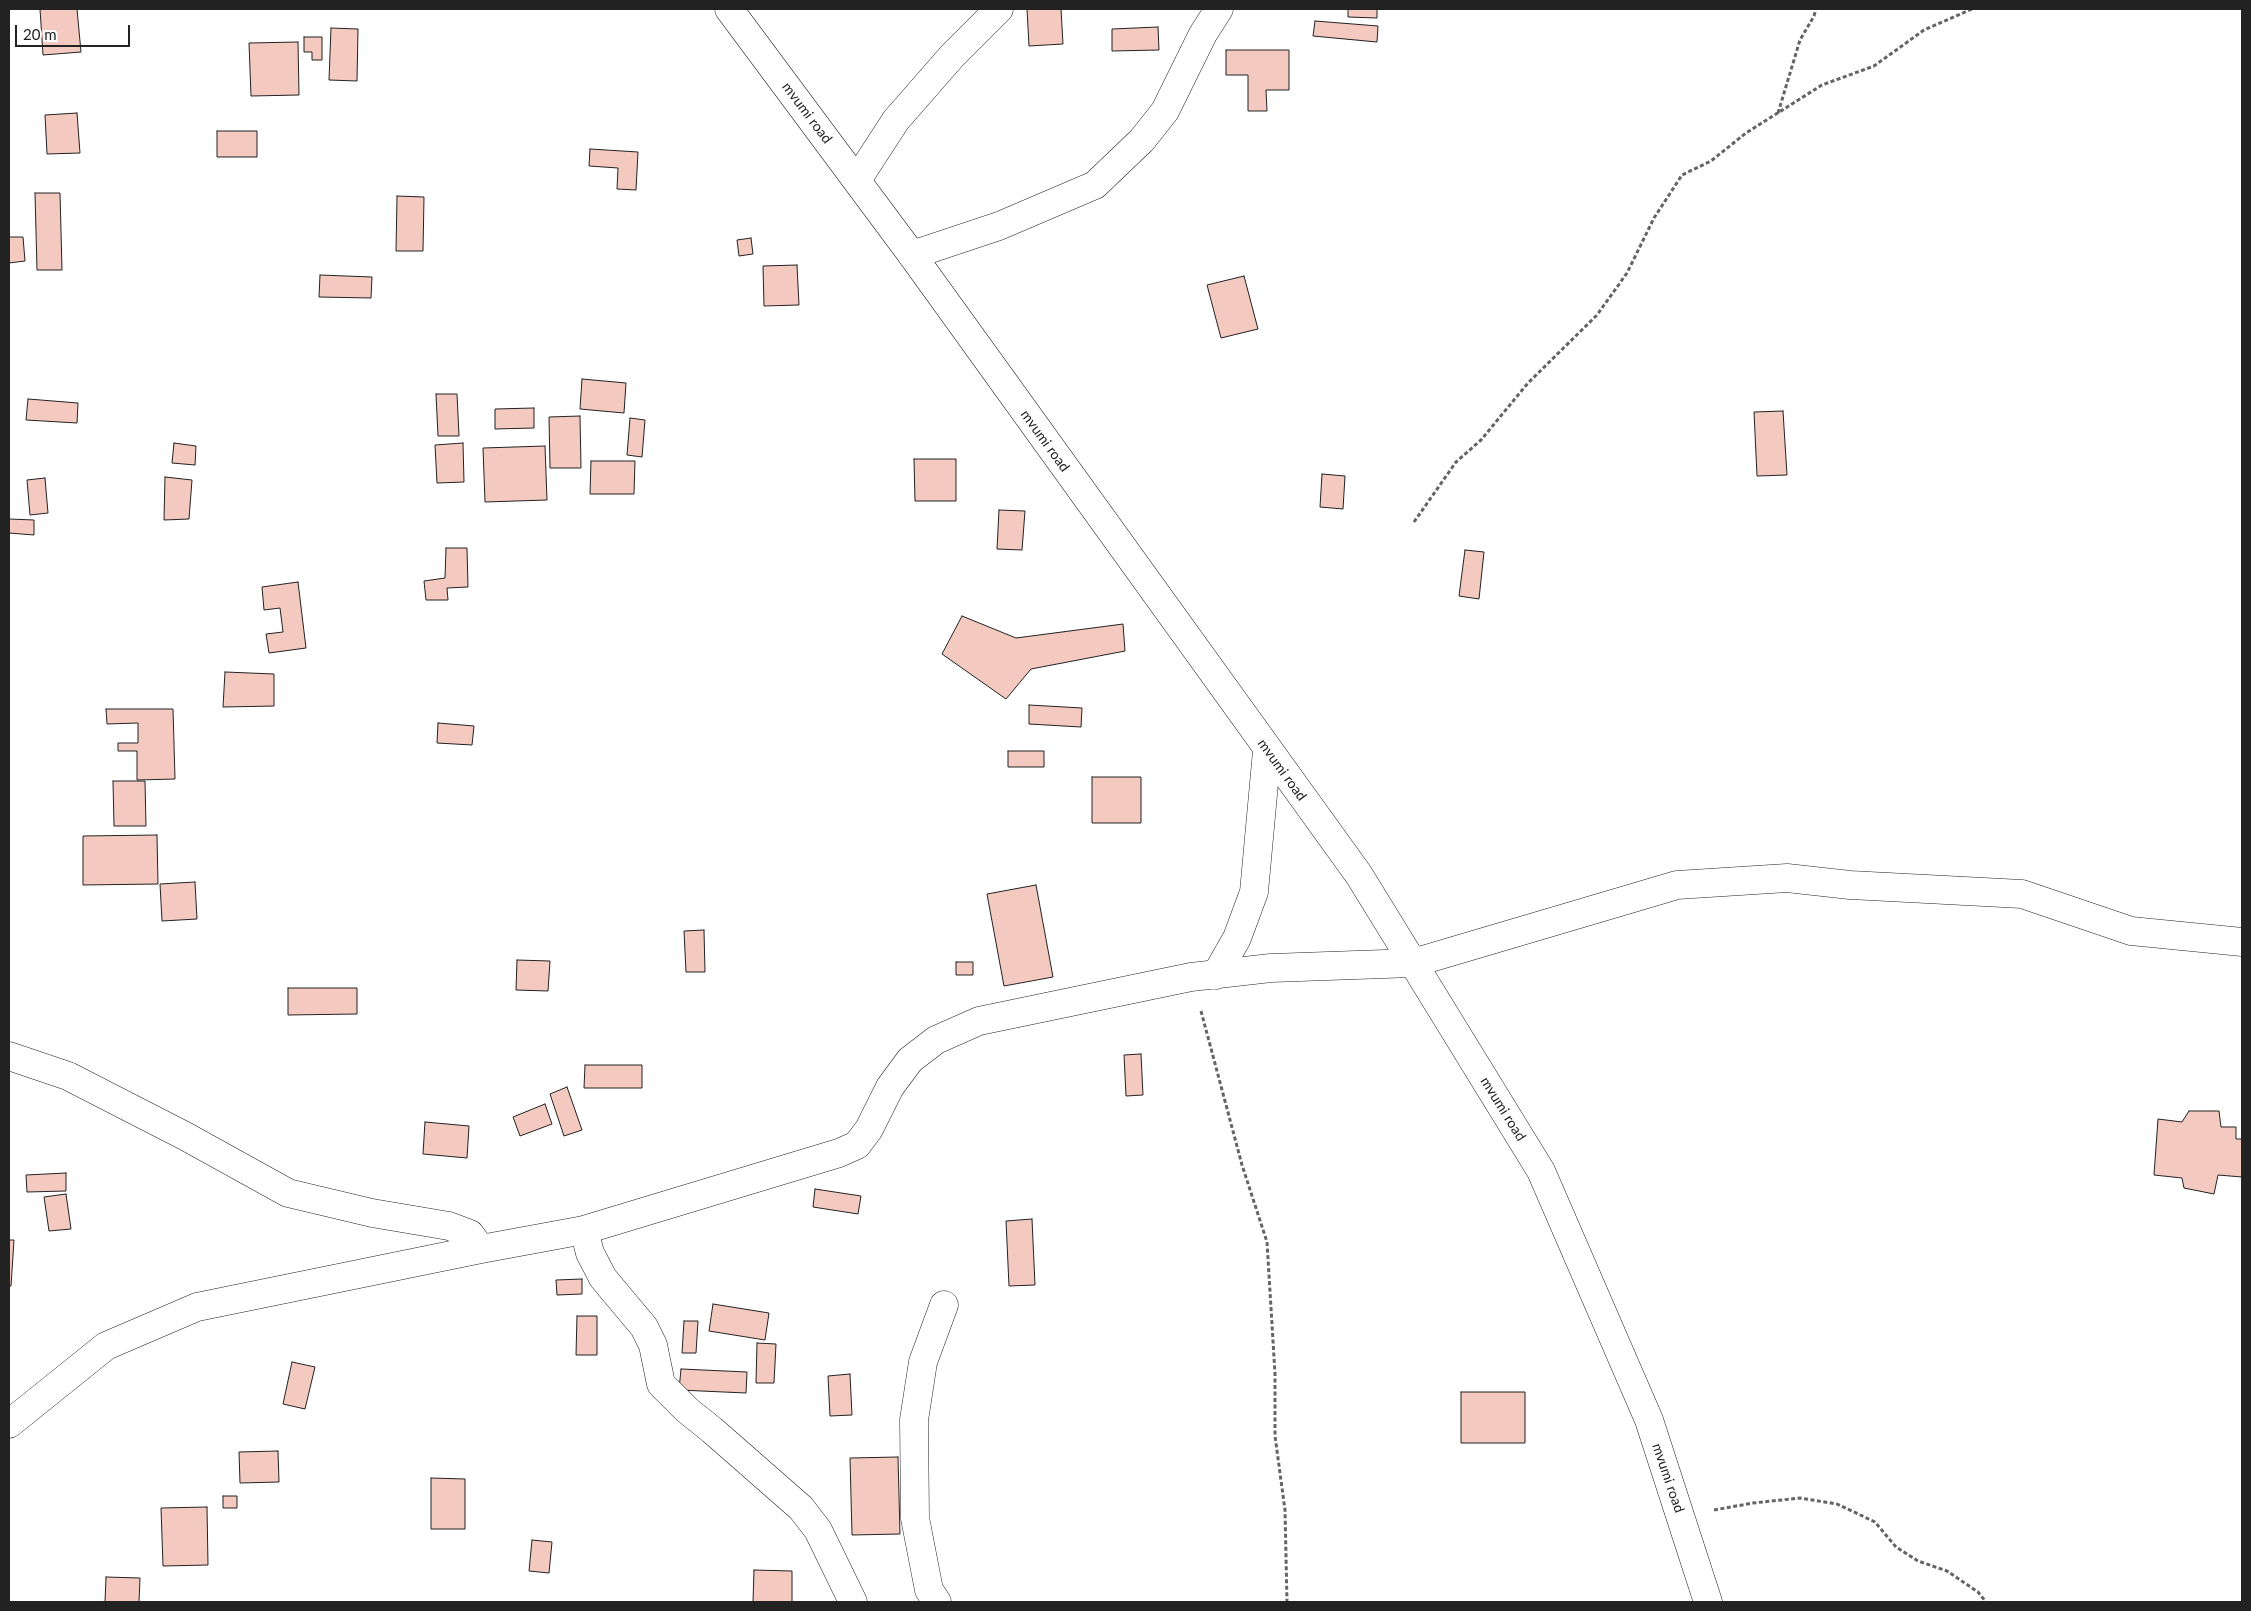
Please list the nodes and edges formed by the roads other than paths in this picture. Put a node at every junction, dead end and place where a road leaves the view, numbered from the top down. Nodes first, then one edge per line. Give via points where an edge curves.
1 (729, 9) edge
2 (999, 9) edge
3 (1219, 9) edge
4 (857, 180) junction
5 (912, 255) junction
6 (1267, 751) junction
7 (2242, 942) edge
8 (1413, 963) junction
9 (1204, 976) junction
10 (9, 1056) edge
11 (584, 1230) junction
12 (481, 1249) junction
13 (944, 1305) dead end
14 (9, 1424) edge
15 (853, 1602) edge
16 (937, 1602) edge
17 (1708, 1602) edge

1 - 4 street, mvumi road
2 - 4 street via 896,120
3 - 5 street via 1165,111 1142,140 1095,186 999,226
4 - 5 street, mvumi road
5 - 6 street, mvumi road
6 - 8 street, mvumi road via 1359,875
6 - 9 street via 1254,892 1237,938
7 - 8 street via 2131,932 2022,894 1850,885 1786,878 1677,886
8 - 9 street via 1270,968
8 - 17 street, mvumi road via 1541,1171 1649,1420
9 - 11 street via 979,1021 936,1040 910,1060 890,1087 869,1129 857,1145 839,1154
10 - 12 street via 68,1076 288,1193 372,1214 449,1226 470,1234
11 - 12 street
11 - 15 street via 590,1253 603,1278 649,1336 661,1384 801,1508 818,1530
12 - 14 street via 197,1307 106,1346
13 - 16 street via 922,1362 914,1420 915,1518 929,1590

